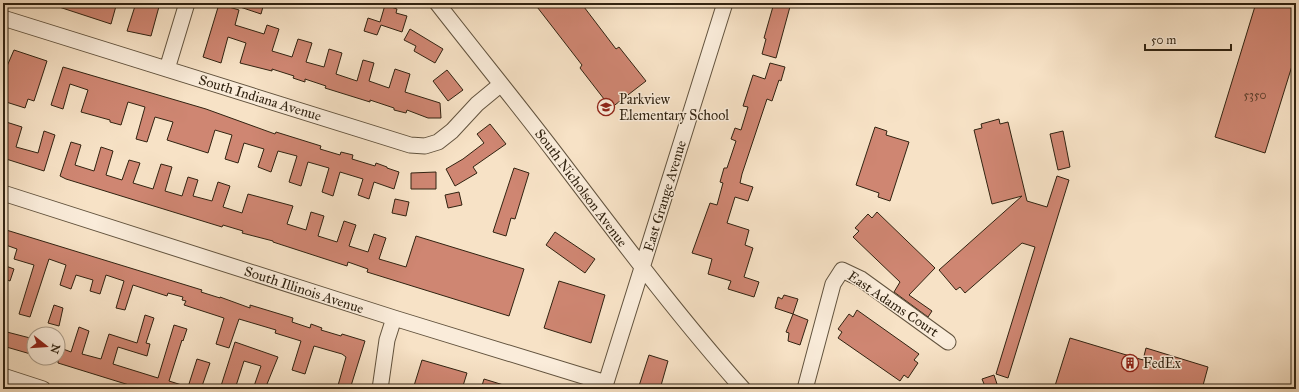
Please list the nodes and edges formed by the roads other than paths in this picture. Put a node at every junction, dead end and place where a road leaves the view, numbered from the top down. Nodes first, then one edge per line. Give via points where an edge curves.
1 (187, 3) edge
2 (437, 3) edge
3 (725, 3) edge
4 (3, 18) edge
5 (167, 69) junction
6 (500, 85) junction
7 (3, 194) edge
8 (643, 270) junction
9 (394, 318) junction
10 (948, 342) dead end
11 (3, 376) edge
12 (605, 386) edge
13 (43, 389) edge
14 (380, 389) edge
15 (743, 389) edge
16 (805, 389) edge

1 - 5 street
2 - 6 street, South Nicholson Avenue
3 - 8 street, East Grange Avenue
4 - 5 street, South Indiana Avenue
5 - 6 street, South Indiana Avenue via 410,145 425,146 438,142 452,131 477,104
6 - 8 street, South Nicholson Avenue
7 - 9 street, South Illinois Avenue
8 - 12 street, East Grange Avenue
8 - 15 street, South Nicholson Avenue via 699,340
9 - 12 street, South Illinois Avenue
9 - 14 street via 387,340
10 - 16 street, East Adams Court via 861,279 842,270 833,284
11 - 13 street

